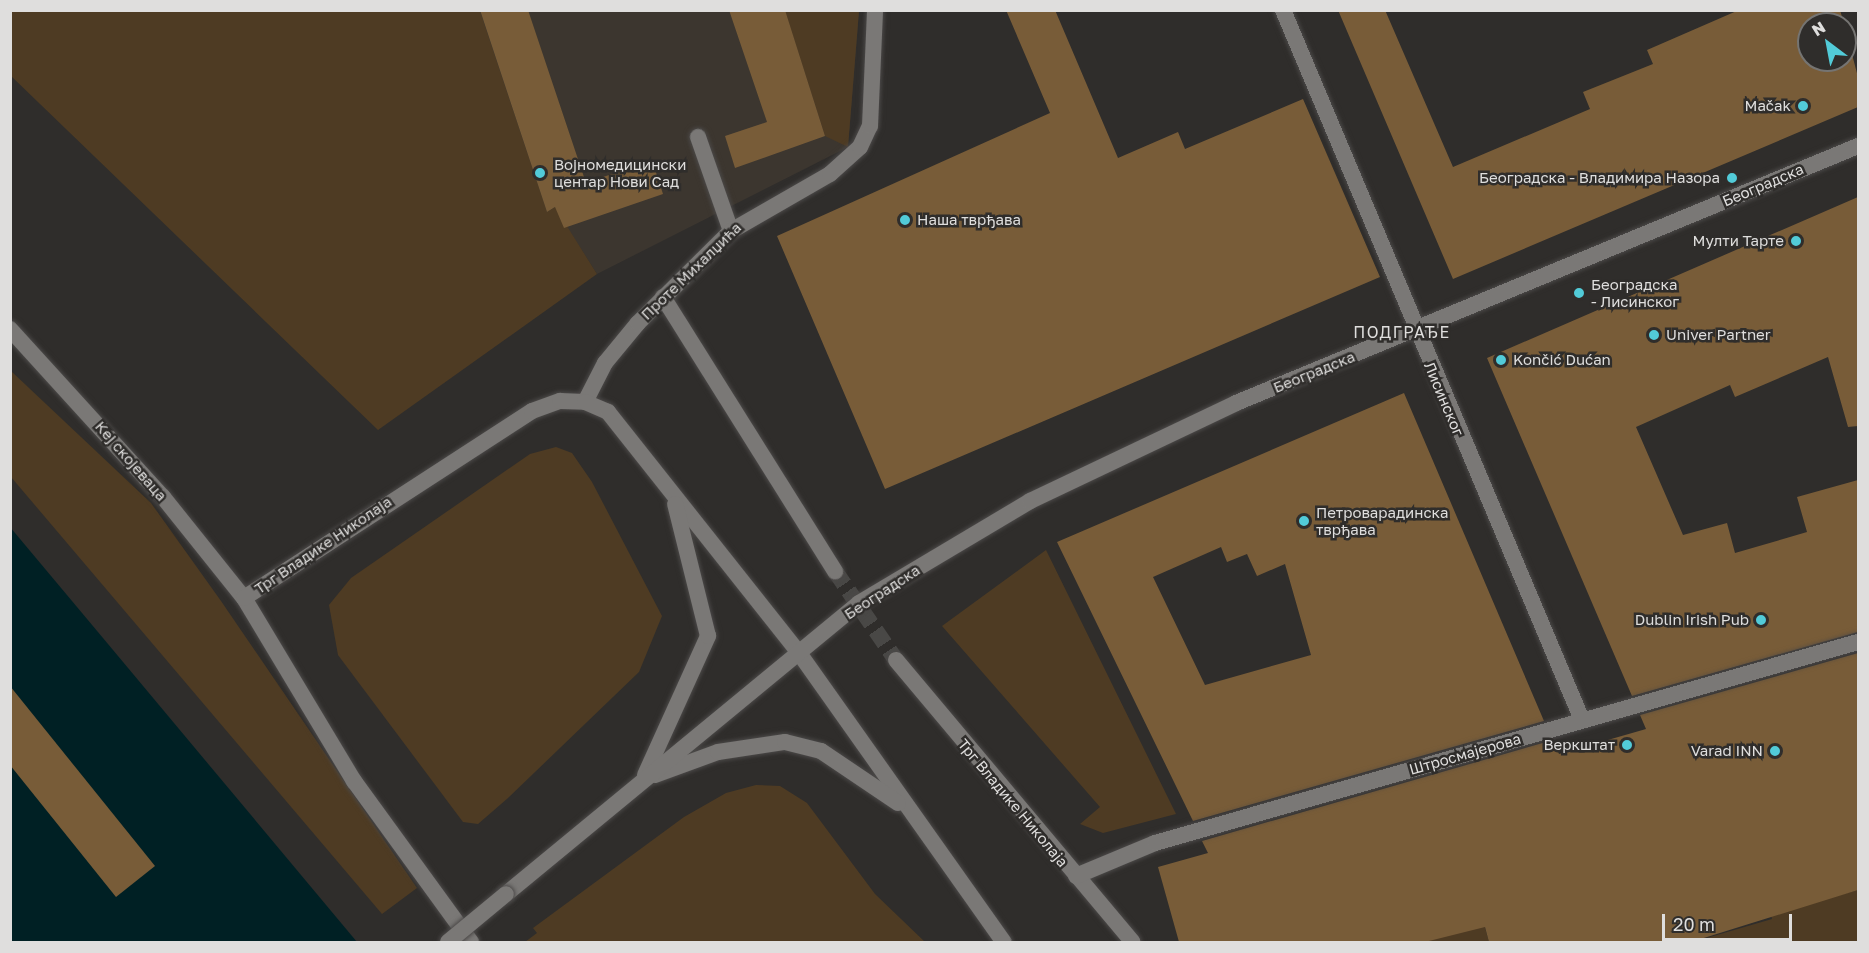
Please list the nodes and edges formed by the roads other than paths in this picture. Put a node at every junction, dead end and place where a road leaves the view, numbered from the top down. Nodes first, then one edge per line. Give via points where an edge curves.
1 (875, 10) edge
2 (1283, 10) edge
3 (698, 137) dead end
4 (1858, 146) edge
5 (731, 231) junction
6 (663, 297) junction
7 (10, 329) edge
8 (1415, 331) junction
9 (585, 402) junction
10 (673, 498) junction
11 (835, 571) tunnel mouth
12 (244, 598) junction
13 (1858, 642) edge
14 (800, 653) junction
15 (896, 660) tunnel mouth
16 (1582, 720) junction
17 (644, 779) junction
18 (911, 813) junction
19 (1076, 876) junction
20 (448, 942) edge
21 (471, 942) edge
22 (1004, 942) edge
23 (1133, 942) edge

1 - 5 main road, Проте Михалџића via 870,126 860,147 830,174
2 - 8 main road, Лисинског
3 - 5 main road
4 - 8 main road, Београдска
5 - 6 main road, Проте Михалџића
6 - 9 main road, Проте Михалџића via 605,363
6 - 11 main road
7 - 12 main road, Кеј скојеваца via 163,497
8 - 14 main road, Београдска via 1236,403 1030,501 859,603
8 - 16 main road, Лисинског
9 - 10 main road via 608,412
9 - 12 main road, Трг Владике Николаја via 560,401 486,436
10 - 14 main road
10 - 17 main road via 708,636
12 - 21 main road, Трг Владике Николаја via 354,781
13 - 16 main road, Штросмајерова
14 - 17 main road, Београдска
14 - 18 main road
15 - 19 main road, Трг Владике Николаја
16 - 19 main road, Штросмајерова via 1155,843
17 - 18 main road via 718,752 785,742 821,751
17 - 20 main road, Београдска, bridge
18 - 22 main road
19 - 23 main road, Трг Владике Николаја

